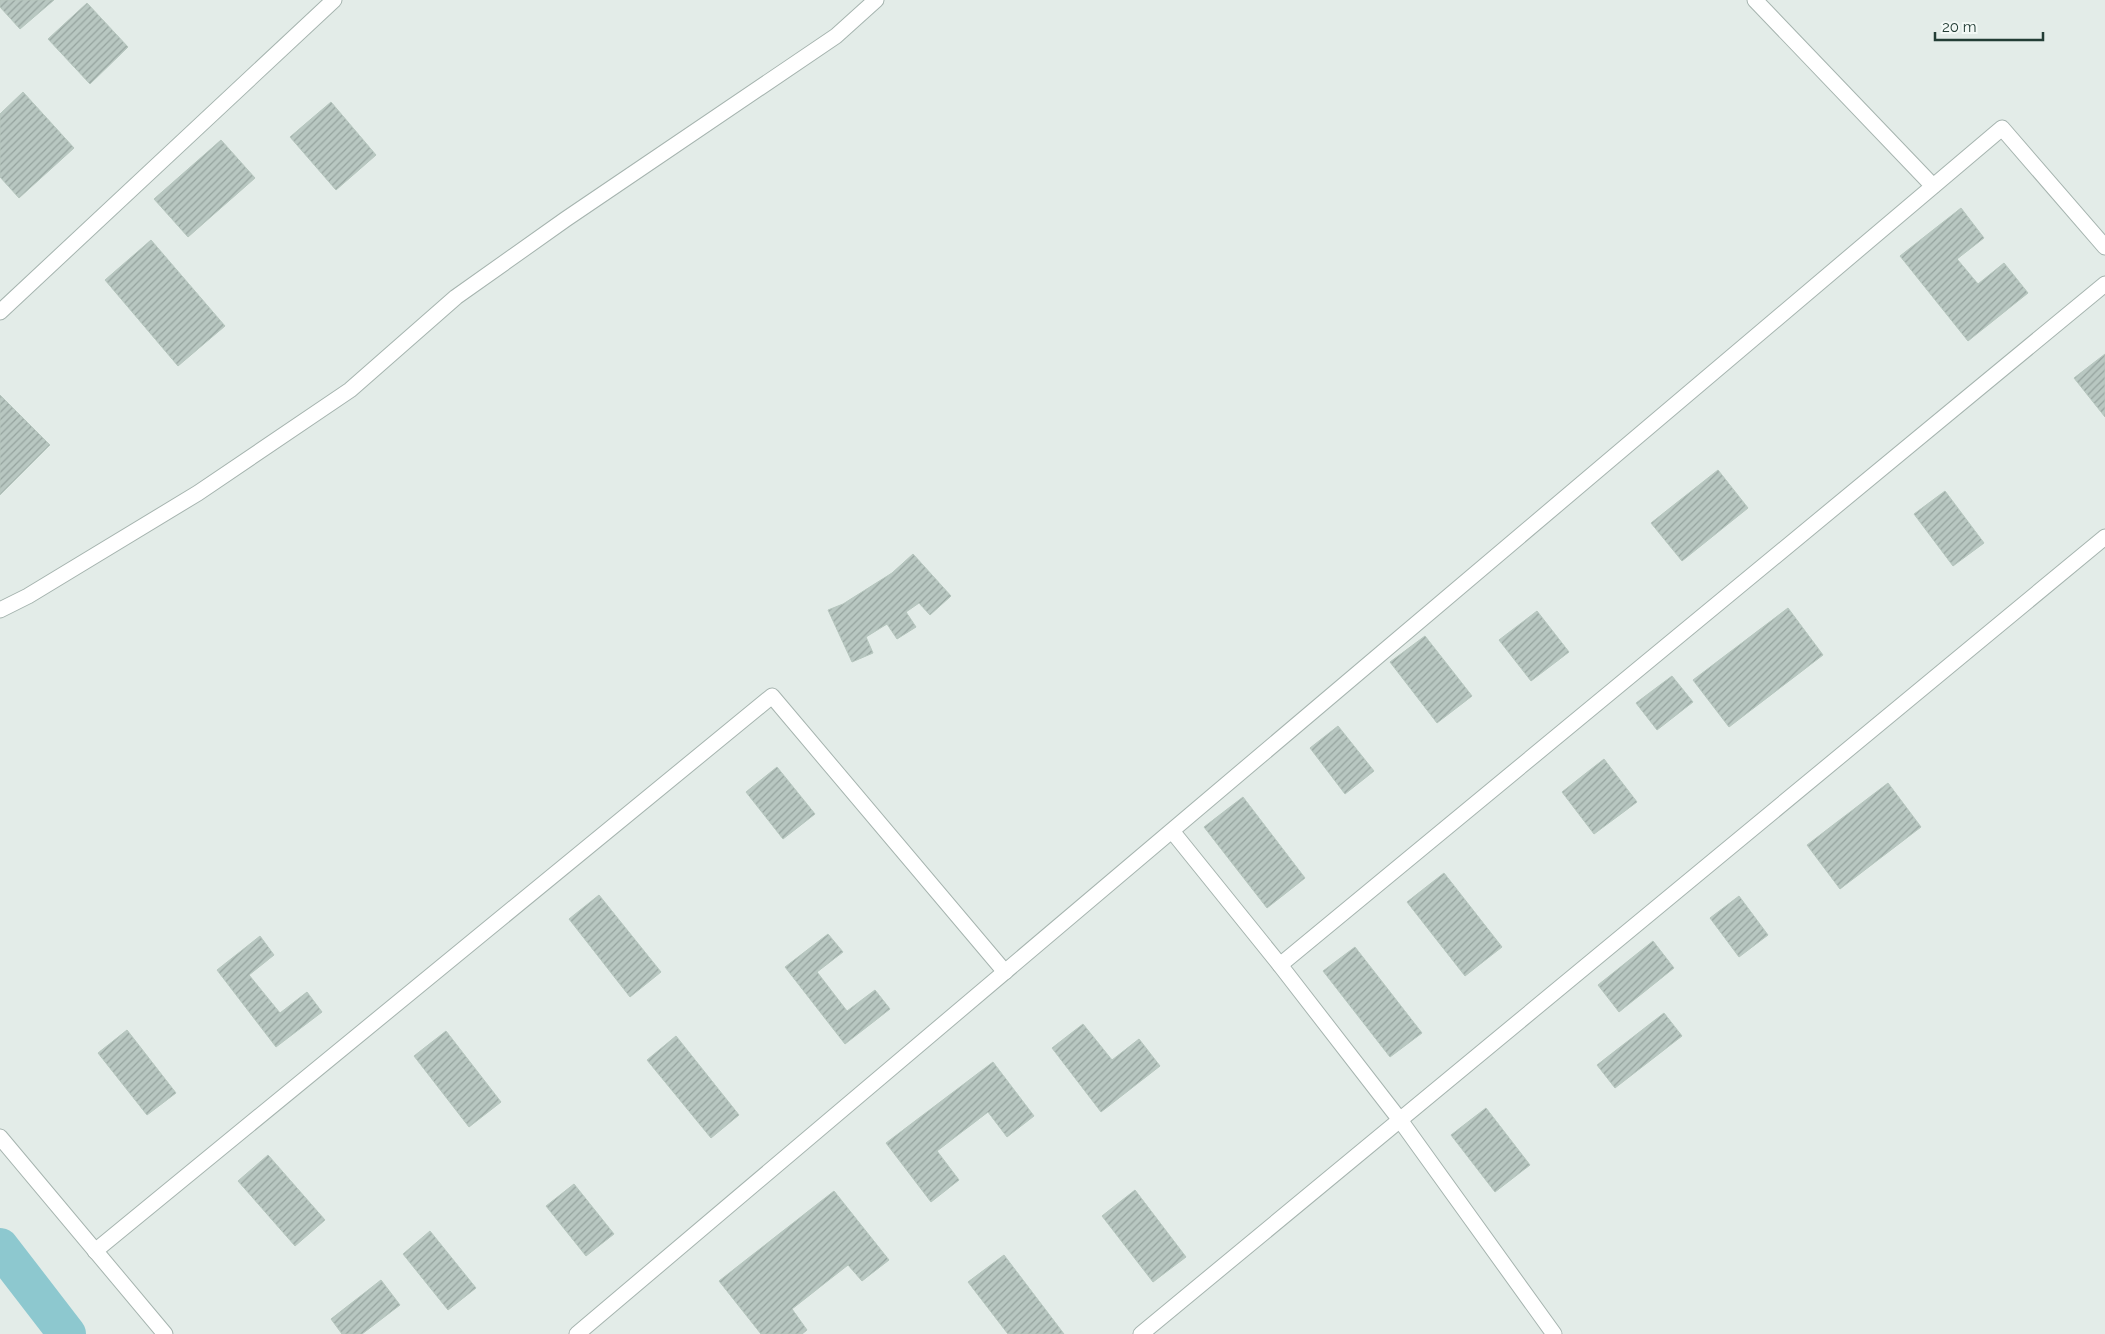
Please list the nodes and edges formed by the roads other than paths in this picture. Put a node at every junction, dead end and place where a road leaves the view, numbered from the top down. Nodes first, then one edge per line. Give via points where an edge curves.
1 (334, 0) edge
2 (876, 0) edge
3 (1755, 0) edge
4 (1934, 186) junction
5 (2105, 247) edge
6 (2105, 284) edge
7 (0, 312) edge
8 (2105, 538) edge
9 (0, 610) edge
10 (1172, 830) junction
11 (1280, 965) junction
12 (1005, 972) junction
13 (1400, 1120) junction
14 (0, 1137) edge
15 (95, 1251) junction
16 (165, 1334) edge
17 (577, 1334) edge
18 (1141, 1334) edge
19 (1554, 1334) edge

1 - 7 street
2 - 9 street via 836,36 456,297 350,390 198,493
3 - 4 street
4 - 5 street via 2002,128
4 - 10 street
6 - 11 street
8 - 13 street
10 - 11 street
10 - 12 street
11 - 13 street
12 - 15 street via 772,696
12 - 17 street
13 - 18 street
13 - 19 street
14 - 15 street
15 - 16 street

